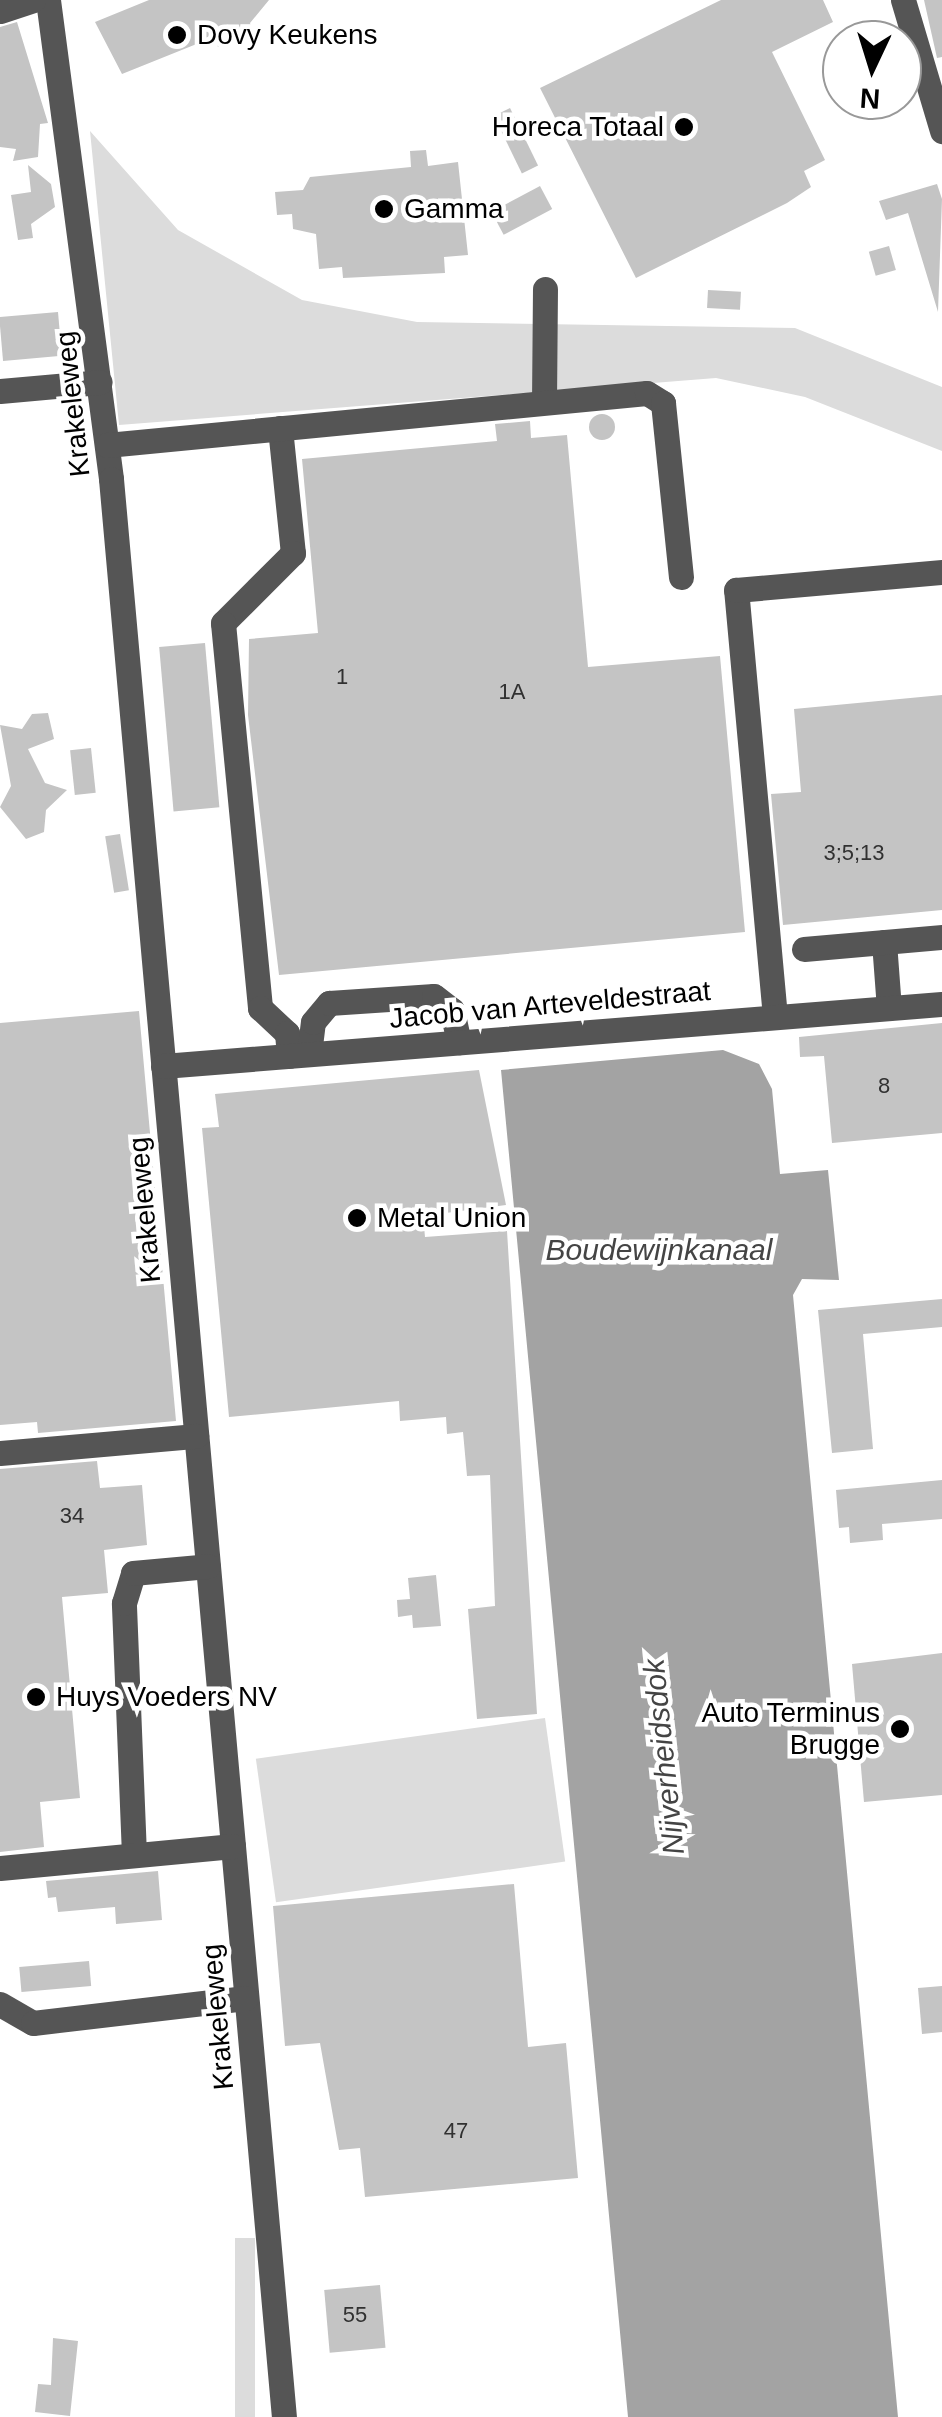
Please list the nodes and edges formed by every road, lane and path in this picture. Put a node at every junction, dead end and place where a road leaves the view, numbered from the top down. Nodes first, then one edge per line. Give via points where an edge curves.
1 (34, 0) edge
2 (48, 0) edge
3 (903, 0) edge
4 (0, 11) edge
5 (942, 132) edge
6 (545, 289) dead end
7 (100, 382) junction
8 (0, 390) edge
9 (544, 402) junction
10 (280, 428) junction
11 (107, 445) junction
12 (942, 572) edge
13 (680, 577) dead end
14 (942, 937) edge
15 (884, 942) junction
16 (804, 949) dead end
17 (942, 1004) edge
18 (889, 1008) junction
19 (775, 1017) junction
20 (459, 1042) junction
21 (299, 1055) junction
22 (162, 1066) junction
23 (196, 1436) junction
24 (0, 1452) edge
25 (208, 1566) junction
26 (233, 1846) junction
27 (134, 1855) junction
28 (0, 1868) edge
29 (246, 1998) junction
30 (0, 2004) edge
31 (284, 2417) edge

1 - 4 street
2 - 7 street, Krakeleweg
3 - 5 street
6 - 9 street
7 - 8 street
7 - 11 street, Krakeleweg
9 - 10 street
9 - 13 street via 647,393 663,402
10 - 11 street
10 - 21 street via 294,553 222,623 260,1008
11 - 22 street, Krakeleweg
12 - 19 street via 736,590
14 - 15 street
15 - 16 street
15 - 18 street
17 - 18 street, Jacob van Arteveldestraat
18 - 19 street, Jacob van Arteveldestraat
19 - 20 street, Jacob van Arteveldestraat
20 - 21 street, Jacob van Arteveldestraat
20 - 21 street via 452,1010 434,996 329,1003
21 - 22 street, Jacob van Arteveldestraat
22 - 23 street, Krakeleweg
23 - 24 street
23 - 25 street, Krakeleweg
25 - 26 street, Krakeleweg
25 - 27 street via 132,1572 124,1603
26 - 27 street
26 - 29 street, Krakeleweg
27 - 28 street
29 - 30 street via 33,2023
29 - 31 street, Krakeleweg

